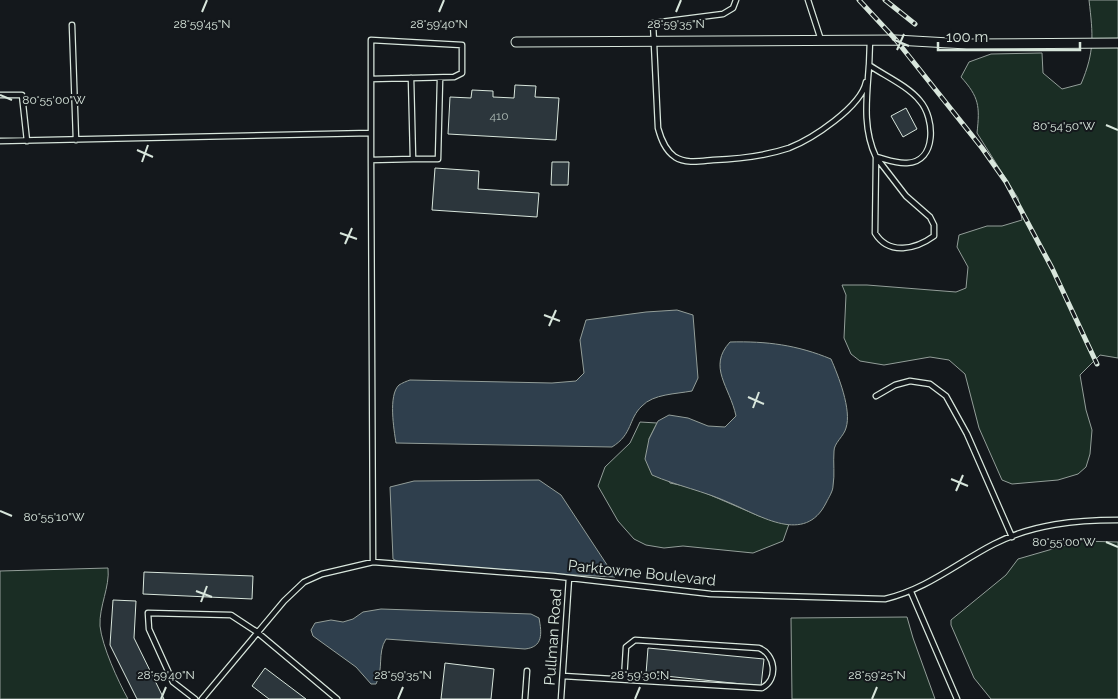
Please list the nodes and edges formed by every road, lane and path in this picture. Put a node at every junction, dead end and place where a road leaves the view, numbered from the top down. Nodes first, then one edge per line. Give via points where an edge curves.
1 (736, 0) edge
2 (808, 0) edge
3 (72, 25) dead end
4 (653, 40) junction
5 (821, 40) junction
6 (870, 40) junction
7 (516, 42) dead end
8 (1118, 43) edge
9 (869, 65) junction
10 (411, 78) junction
11 (371, 79) junction
12 (440, 79) junction
13 (0, 96) edge
14 (371, 133) junction
15 (27, 140) junction
16 (76, 140) junction
17 (0, 141) edge
18 (876, 157) junction
19 (413, 159) junction
20 (371, 160) junction
21 (876, 396) dead end
22 (1118, 520) edge
23 (1012, 537) junction
24 (373, 562) junction
25 (569, 578) junction
26 (911, 592) junction
27 (257, 632) junction
28 (527, 671) dead end
29 (562, 676) junction
30 (624, 679) junction
31 (195, 699) edge
32 (202, 699) edge
33 (338, 699) edge
34 (525, 699) edge
35 (561, 699) edge
36 (956, 699) edge

1 - 4 lane via 732,8 723,14 653,23
2 - 5 lane
3 - 16 lane
4 - 5 street
4 - 7 street
4 - 9 lane via 658,128 668,151 687,162 736,159 790,147 830,124 853,106 865,86
5 - 6 street
6 - 8 street via 966,44
6 - 9 lane
9 - 18 lane via 866,118
9 - 18 lane via 921,101 928,117 930,134 927,153 921,159 907,163
10 - 11 lane
10 - 12 lane
10 - 19 lane
11 - 12 lane via 371,40 462,45 462,73
11 - 14 lane
12 - 19 lane via 438,159
13 - 15 lane via 22,95
14 - 16 lane
14 - 20 lane
15 - 16 lane
15 - 17 lane
18 - 18 lane via 875,233 888,247 920,246 934,236 934,225
19 - 20 lane
20 - 24 lane
21 - 23 lane via 910,381 930,384 946,396 967,434
22 - 23 lane, Parktowne Boulevard via 1087,520 1038,527
23 - 26 lane, Parktowne Boulevard via 995,543 940,578
24 - 25 lane, Parktowne Boulevard
24 - 27 lane, Parktowne Boulevard via 322,574 304,582
25 - 26 lane, Parktowne Boulevard via 711,594 800,598 885,599
25 - 29 lane, Pullman Road
26 - 36 lane
27 - 31 lane via 231,615 148,613 149,629 173,682
27 - 32 lane, Parktowne Boulevard
27 - 33 lane
28 - 34 lane
29 - 30 lane
29 - 35 lane, Pullman Road
30 - 30 lane via 762,688 771,677 772,658 767,650 759,648 635,640 626,647

